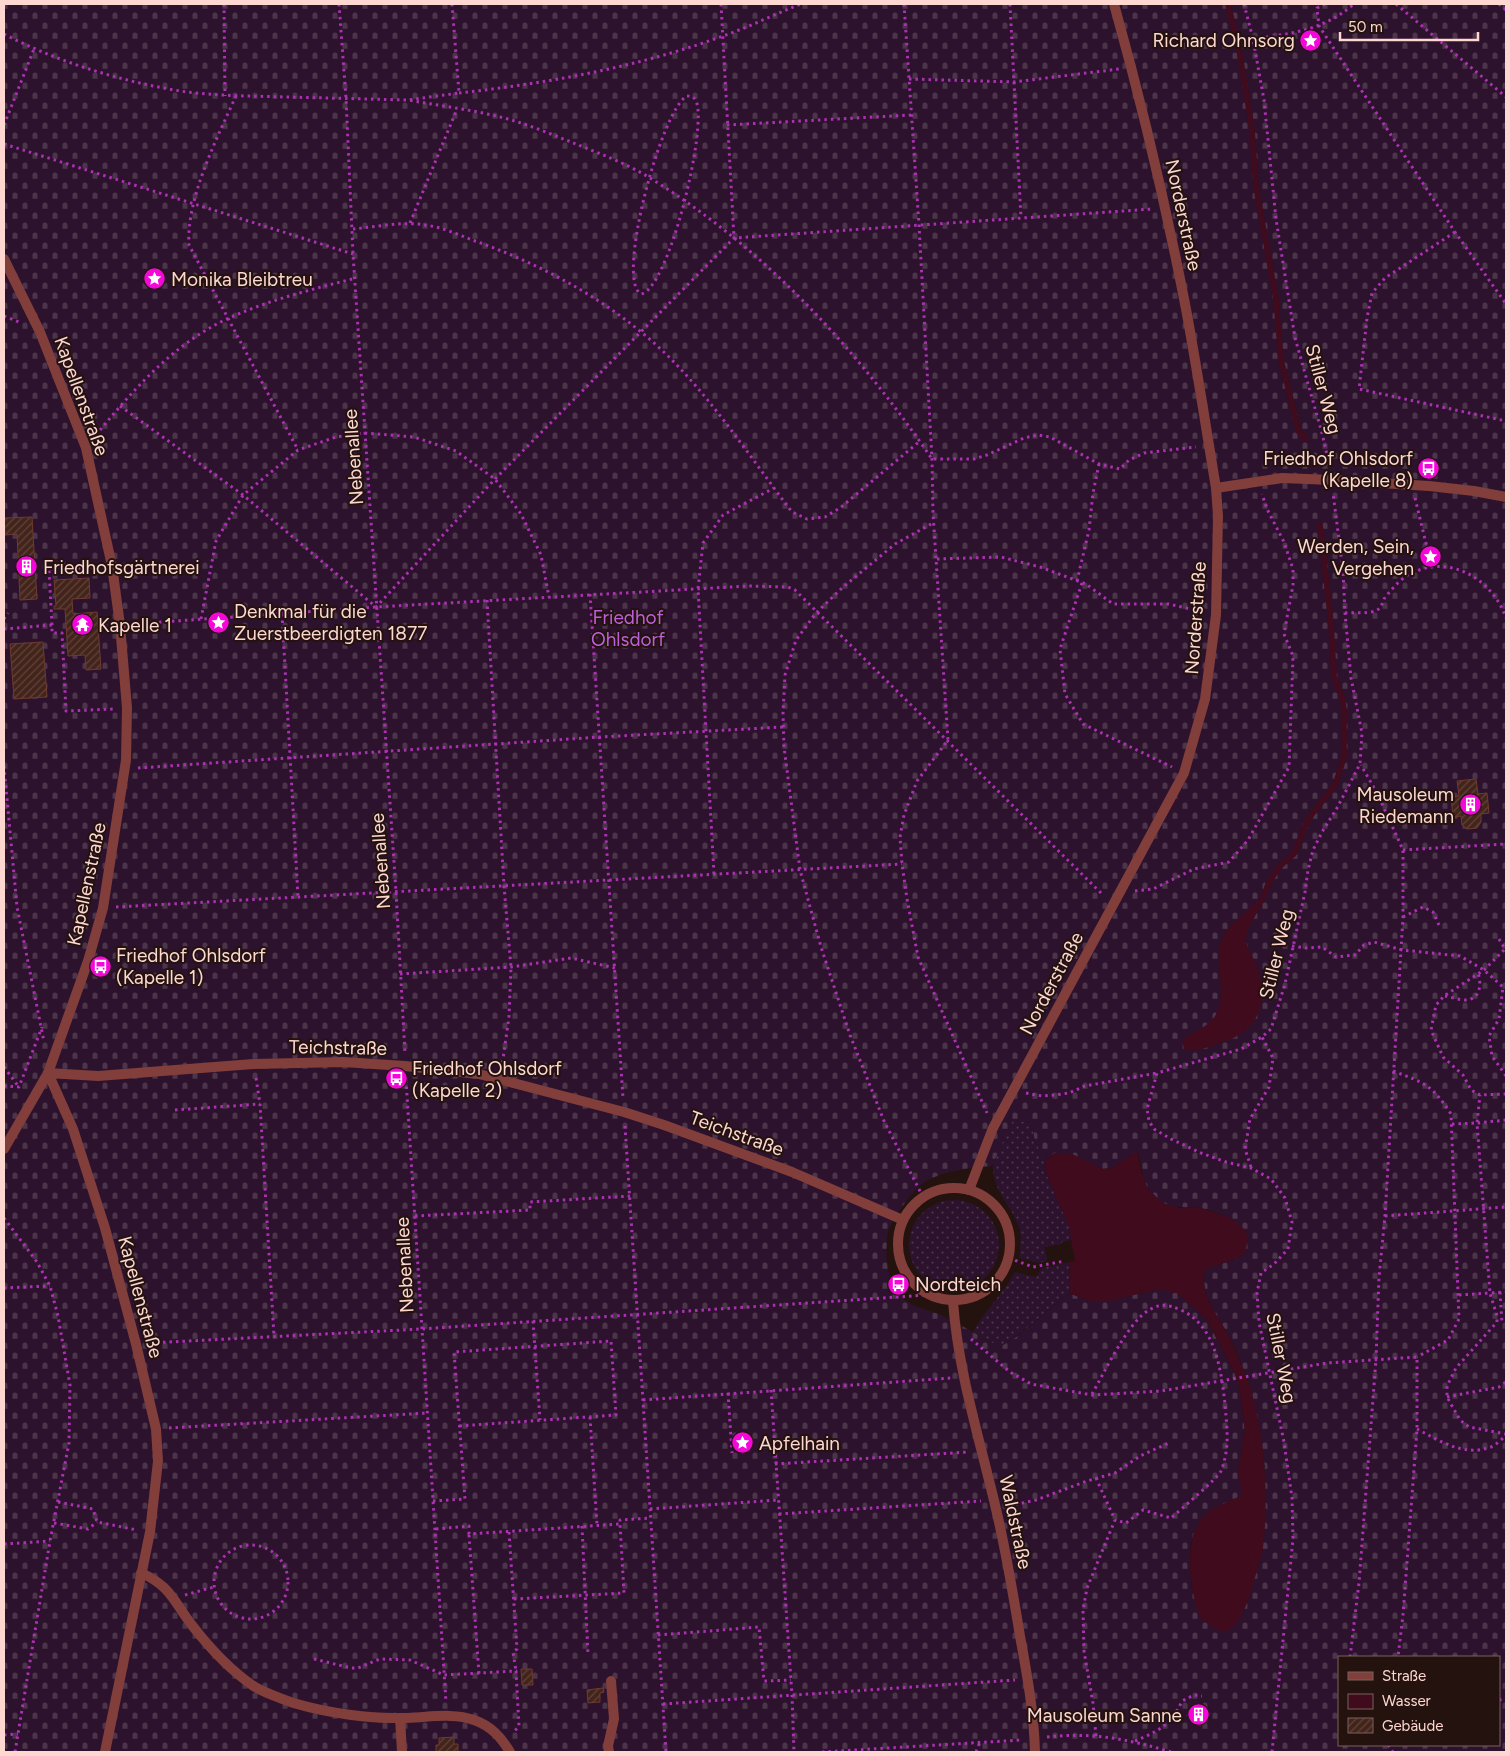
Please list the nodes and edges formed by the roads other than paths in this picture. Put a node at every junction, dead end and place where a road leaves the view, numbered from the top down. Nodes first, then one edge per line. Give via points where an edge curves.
1 (1114, 4) edge
2 (4, 259) edge
3 (1216, 488) junction
4 (1506, 497) edge
5 (48, 1073) junction
6 (4, 1149) edge
7 (969, 1190) junction
8 (903, 1220) junction
9 (953, 1301) junction
10 (141, 1572) junction
11 (611, 1681) dead end
12 (400, 1718) junction
13 (105, 1752) edge
14 (402, 1752) edge
15 (510, 1752) edge
16 (609, 1752) edge
17 (1035, 1752) edge

1 - 3 street, Norderstraße via 1165,208
2 - 5 street, Kapellenstraße via 40,332 86,448 112,566 127,708 124,769 103,908 88,961
3 - 4 street via 1282,478 1474,490
3 - 7 street, Norderstraße via 1216,615 1205,699 1184,773 994,1128
5 - 6 street
5 - 8 street, Teichstraße via 98,1076 253,1064 344,1062 479,1074 624,1112 792,1172
5 - 10 street, Kapellenstraße via 73,1129 105,1228 156,1429 158,1462 150,1532
7 - 8 street via 945,1188 933,1191 908,1211
7 - 9 street via 998,1208 1007,1224 1009,1258 1003,1272 982,1294
8 - 9 street via 897,1247 905,1273 928,1295
9 - 17 street, Waldstraße via 964,1377 1009,1571 1028,1680
10 - 12 street via 157,1580 194,1628 253,1686 297,1704 354,1715
10 - 13 street, Kapellenstraße
11 - 16 street via 614,1719
12 - 14 street
12 - 15 street via 462,1717 475,1720 497,1733

